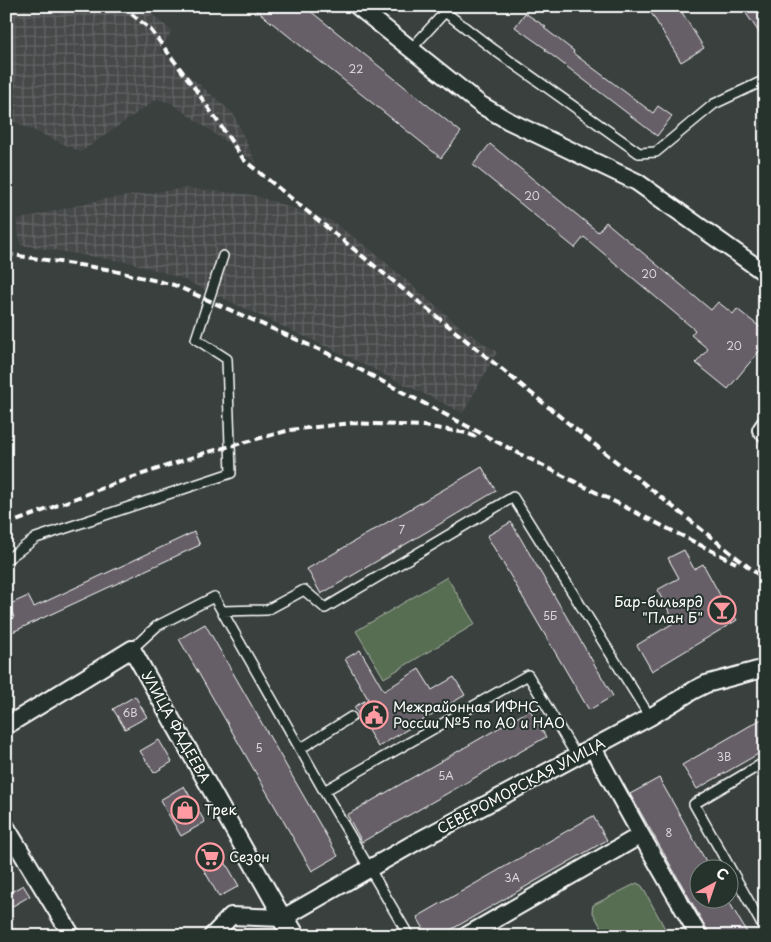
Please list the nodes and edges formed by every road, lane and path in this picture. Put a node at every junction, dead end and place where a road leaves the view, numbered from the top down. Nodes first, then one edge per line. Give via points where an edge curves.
1 (357, 6) edge
2 (411, 49) junction
3 (765, 80) edge
4 (223, 256) dead end
5 (765, 273) edge
6 (765, 424) edge
7 (765, 433) edge
8 (6, 560) edge
9 (222, 611) junction
10 (132, 649) junction
11 (765, 668) edge
12 (351, 717) dead end
13 (650, 717) junction
14 (6, 726) edge
15 (593, 748) junction
16 (300, 749) junction
17 (576, 757) junction
18 (765, 762) edge
19 (324, 791) junction
20 (6, 826) edge
21 (641, 835) junction
22 (370, 868) junction
23 (288, 927) edge
24 (765, 930) edge
25 (72, 936) edge
26 (212, 936) edge
27 (409, 936) edge
28 (466, 936) edge
29 (699, 936) edge

1 - 2 street
2 - 3 lane via 445,12 639,153 656,152 714,104
2 - 5 street via 481,105 637,182
4 - 8 lane via 196,339 227,359 231,473 36,538
6 - 7 street via 761,430
9 - 10 lane via 214,597 157,626
9 - 13 lane via 267,610 304,590 325,608 513,497
9 - 16 lane
10 - 14 street
10 - 23 street, УЛИЦА ФАДЕЕВА
11 - 13 street, СЕВЕРОМОРСКАЯ УЛИЦА via 706,684
12 - 16 lane
13 - 15 street, СЕВЕРОМОРСКАЯ УЛИЦА
15 - 17 street, СЕВЕРОМОРСКАЯ УЛИЦА
15 - 21 street
16 - 19 lane
17 - 19 lane via 528,675
17 - 22 street, СЕВЕРОМОРСКАЯ УЛИЦА
18 - 24 lane via 694,804
19 - 22 lane
20 - 25 street
21 - 28 street
21 - 29 street
22 - 23 street, СЕВЕРОМОРСКАЯ УЛИЦА
22 - 27 lane
23 - 26 street via 231,916

